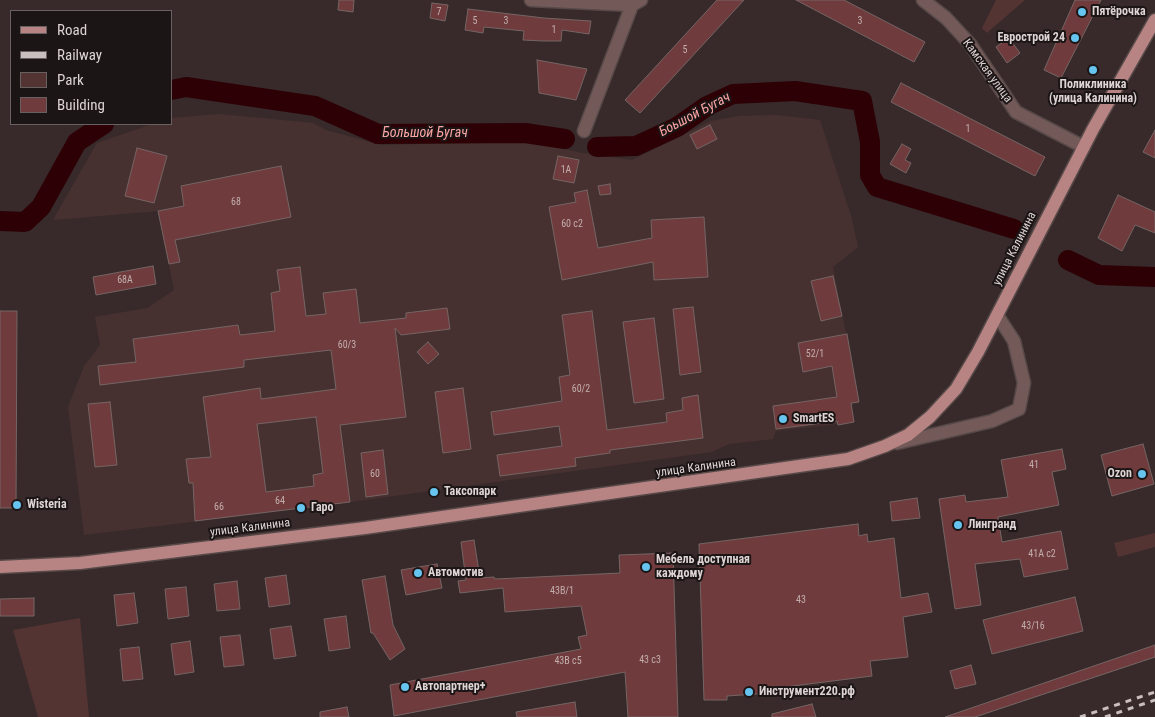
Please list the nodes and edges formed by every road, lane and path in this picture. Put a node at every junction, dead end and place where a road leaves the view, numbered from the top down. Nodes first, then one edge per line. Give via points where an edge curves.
1 (531, 0) edge
2 (922, 0) edge
3 (637, 2) edge
4 (1155, 20) edge
5 (584, 131) dead end
6 (1084, 147) junction
7 (997, 315) junction
8 (885, 446) junction
9 (0, 567) edge

1 - 3 street
2 - 6 street, Камская улица via 946,18 970,44 1016,112
3 - 5 street
4 - 6 main road, улица Калинина
6 - 7 main road, улица Калинина
7 - 8 main road, улица Калинина via 956,389 930,418
7 - 8 street via 1014,341 1024,383 1019,410 992,421
8 - 9 main road, улица Калинина via 848,459 365,528 107,560

